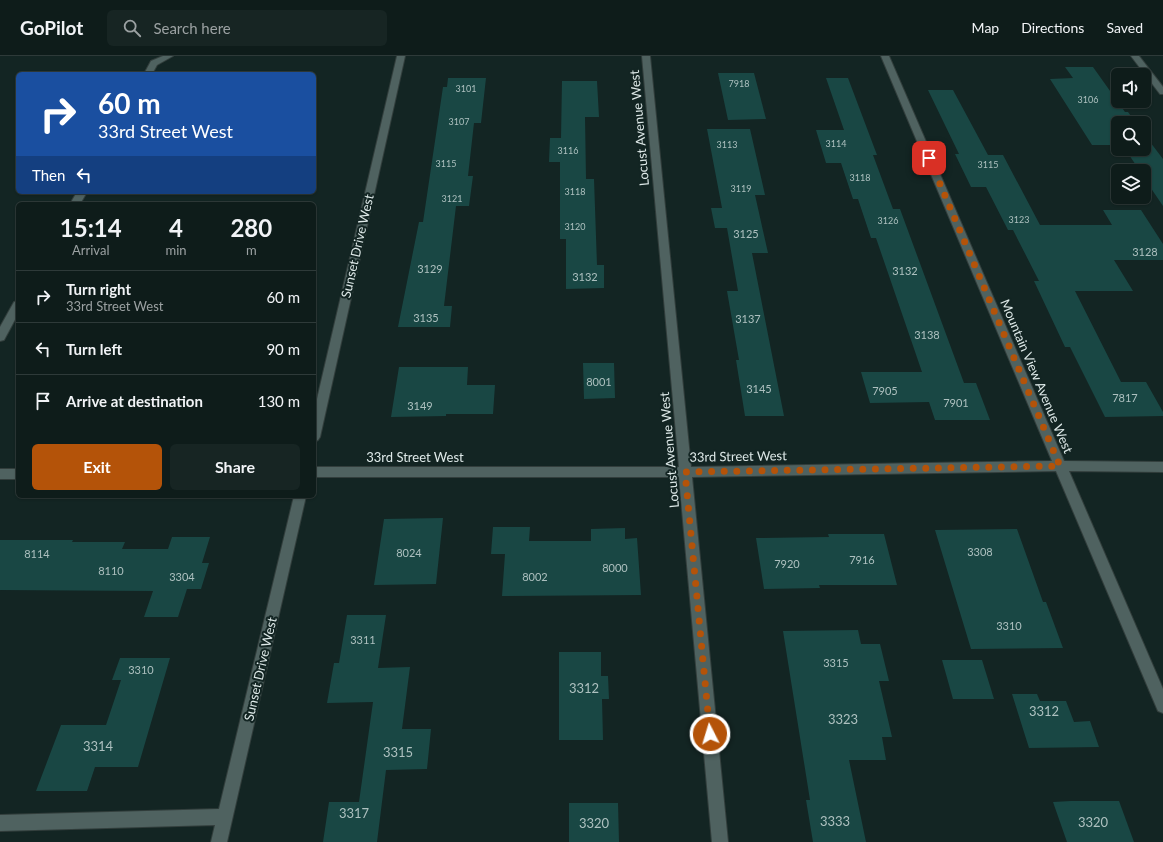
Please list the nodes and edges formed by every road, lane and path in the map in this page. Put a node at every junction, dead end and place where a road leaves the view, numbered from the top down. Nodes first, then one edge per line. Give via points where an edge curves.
1 (169, 56) edge
2 (401, 56) edge
3 (646, 56) edge
4 (885, 56) edge
5 (1135, 56) edge
6 (149, 72) edge
7 (1163, 92) edge
8 (16, 309) edge
9 (0, 338) edge
10 (316, 428) edge
11 (1060, 466) junction
12 (1163, 466) edge
13 (316, 472) edge
14 (685, 472) junction
15 (0, 474) edge
16 (16, 474) edge
17 (300, 498) edge
18 (1163, 706) edge
19 (225, 817) junction
20 (0, 823) edge
21 (219, 842) edge
22 (720, 842) edge

1 - 6 street via 154,63
2 - 10 street, Sunset Drive West
3 - 14 street, Locust Avenue West
4 - 11 street, Mountain View Avenue West
5 - 7 street
8 - 9 street
11 - 12 street, 33rd Street West
11 - 14 street, 33rd Street West
11 - 18 street, Mountain View Avenue West
13 - 14 street, 33rd Street West
14 - 22 street, Locust Avenue West
15 - 16 street
17 - 19 street, Sunset Drive West
19 - 20 street
19 - 21 street, Sunset Drive West

